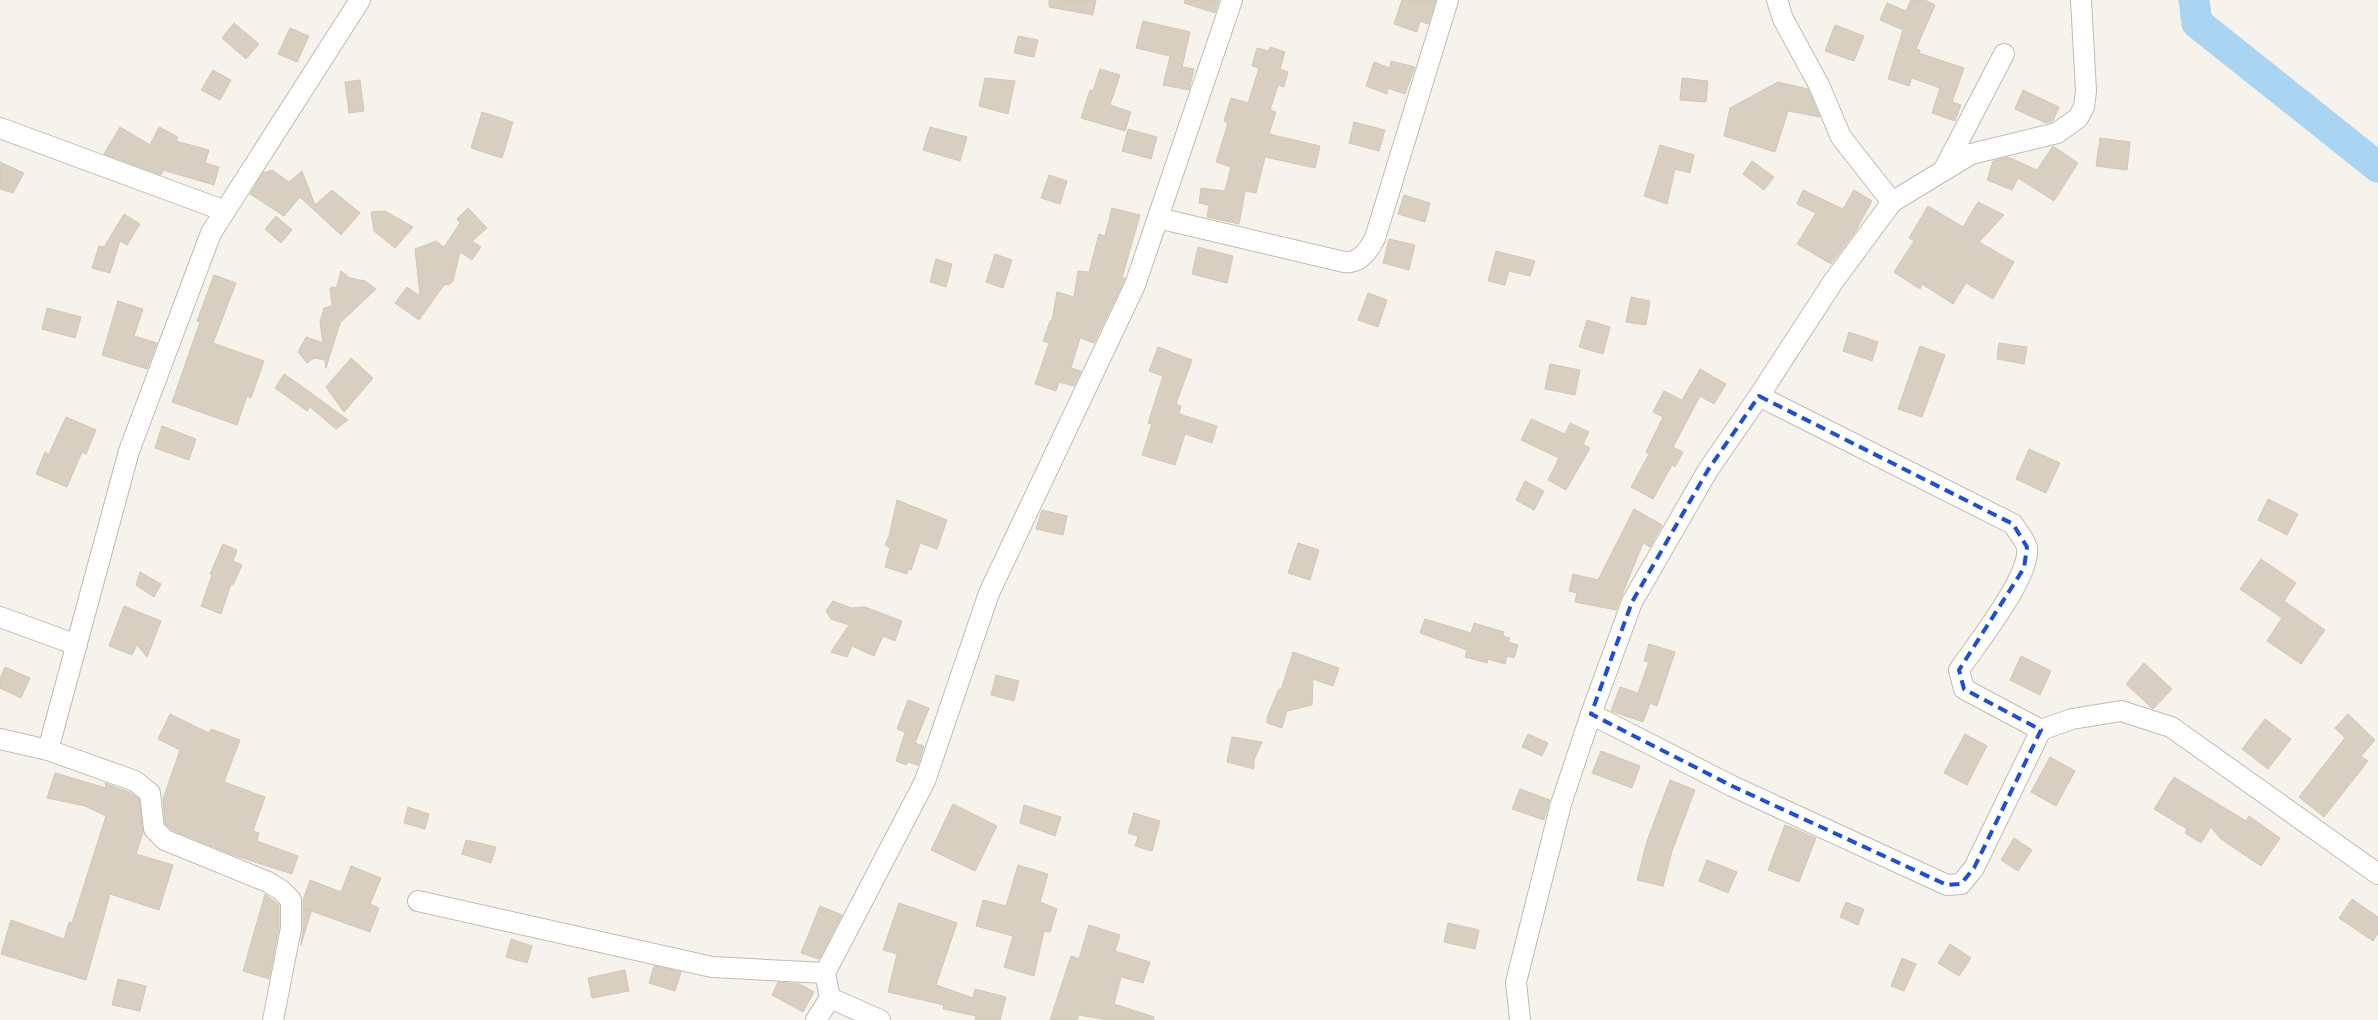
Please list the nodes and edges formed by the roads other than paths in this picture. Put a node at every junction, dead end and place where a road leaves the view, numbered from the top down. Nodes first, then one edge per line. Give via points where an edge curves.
1 (360, 0) edge
2 (1232, 0) edge
3 (1448, 0) edge
4 (1777, 0) edge
5 (2081, 0) edge
6 (2004, 54) dead end
7 (0, 128) edge
8 (1943, 171) junction
9 (1892, 202) junction
10 (225, 211) junction
11 (1158, 218) junction
12 (1759, 396) junction
13 (0, 618) edge
14 (77, 645) junction
15 (1591, 714) junction
16 (2041, 730) junction
17 (0, 739) edge
18 (48, 750) junction
19 (2378, 874) edge
20 (418, 901) dead end
21 (825, 974) junction
22 (830, 998) junction
23 (273, 1020) edge
24 (816, 1020) edge
25 (880, 1020) edge
26 (1520, 1020) edge

1 - 10 street
2 - 11 street
3 - 11 street via 1375,238 1359,259 1344,262
4 - 9 street via 1841,137
5 - 8 street via 2086,90 2084,107 2078,118 2057,133 1971,154
6 - 8 street
7 - 10 street
8 - 9 street
9 - 12 street via 1833,282
10 - 14 street via 211,233 130,451
11 - 21 street via 1136,285 989,593 925,781
12 - 15 street via 1708,470 1632,602
12 - 16 street via 2013,524 2027,547 2024,568 2016,587 1960,670 1960,679 1964,689
13 - 14 street
14 - 18 street
15 - 16 street via 1732,786 1947,885 1961,884 1974,868
15 - 26 street via 1561,804 1516,982
16 - 19 street via 2072,718 2121,711 2171,727
17 - 18 street
18 - 23 street via 135,780 150,792 154,829 165,840 268,882 291,900 291,928
20 - 21 street via 712,968
21 - 22 street
22 - 24 street
22 - 25 street

